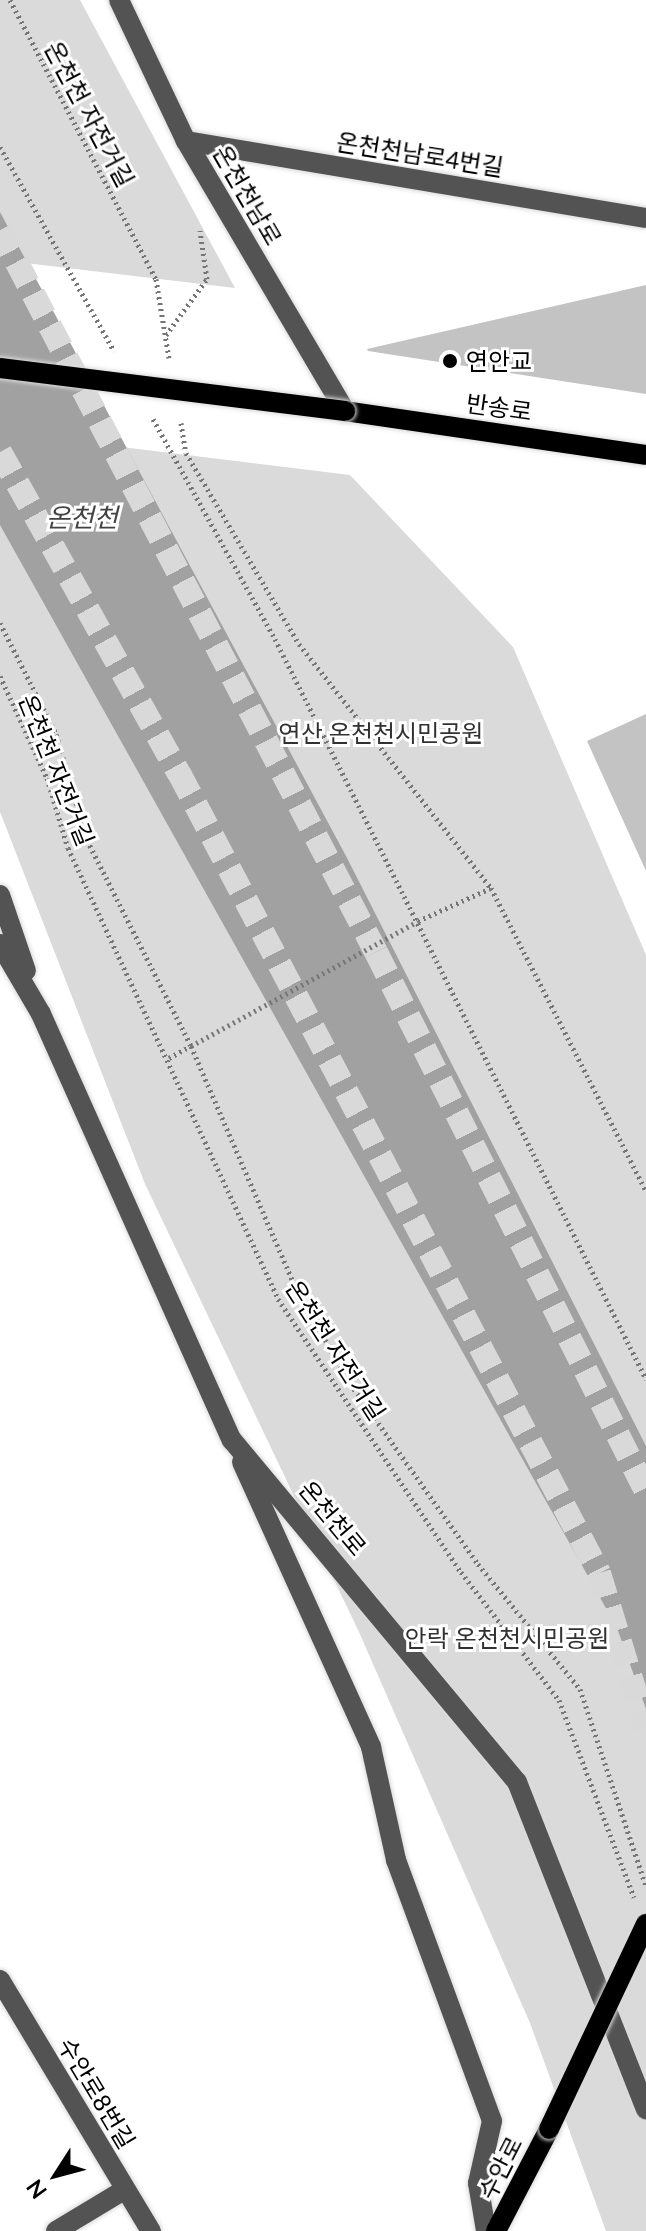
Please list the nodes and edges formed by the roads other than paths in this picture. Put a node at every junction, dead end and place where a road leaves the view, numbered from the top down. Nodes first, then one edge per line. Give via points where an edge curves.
1 (119, 0) edge
2 (186, 141) junction
3 (646, 218) edge
4 (0, 368) edge
5 (345, 411) junction
6 (646, 455) edge
7 (0, 895) edge
8 (0, 944) edge
9 (41, 1014) junction
10 (232, 1440) junction
11 (643, 1919) edge
12 (0, 1980) edge
13 (646, 2110) edge
14 (124, 2190) junction
15 (56, 2231) edge
16 (151, 2231) edge
17 (486, 2231) edge
18 (496, 2231) edge

1 - 2 street, 온천천남로
2 - 3 street, 온천천남로4번길
2 - 5 street, 온천천남로
4 - 5 main road, 반송로, bridge
5 - 6 main road, 반송로
7 - 9 street
8 - 9 street, 온천천로
9 - 10 street, 온천천로
10 - 13 street, 온천천로 via 517,1782
10 - 17 street via 371,1747 396,1860 492,2121 478,2183
11 - 18 main road, 수안로, bridge via 549,2129
12 - 14 street, 수안로8번길
14 - 15 street
14 - 16 street, 수안로8번길

